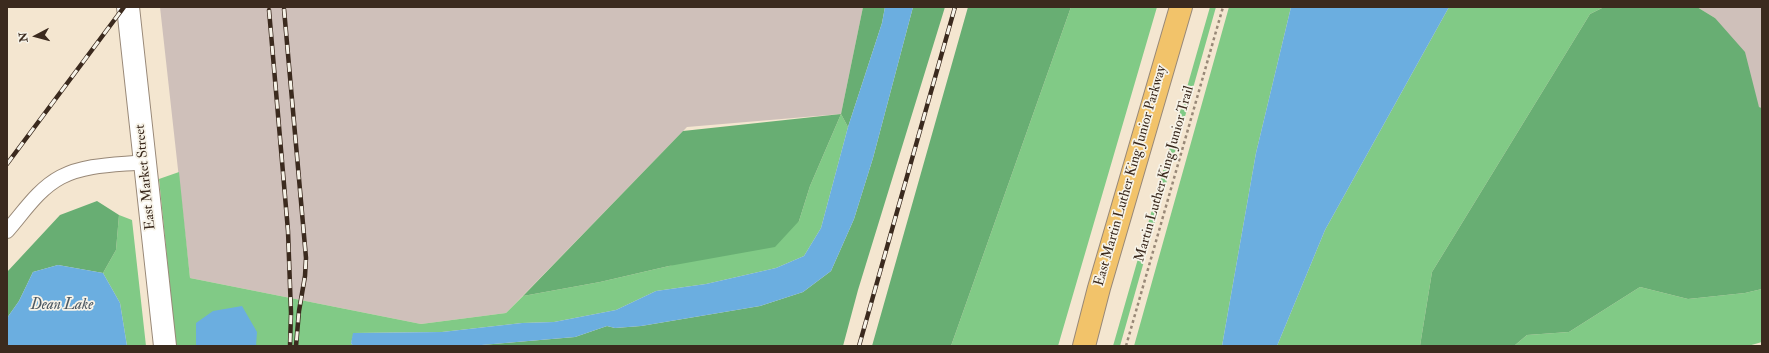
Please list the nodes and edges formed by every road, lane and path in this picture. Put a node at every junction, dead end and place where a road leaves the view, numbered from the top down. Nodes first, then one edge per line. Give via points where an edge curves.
1 (128, 7) edge
2 (1181, 7) edge
3 (1223, 7) edge
4 (145, 162) junction
5 (7, 231) edge
6 (165, 346) edge
7 (1084, 346) edge
8 (1126, 346) edge

1 - 4 street, East Market Street
2 - 7 main road, East Martin Luther King Junior Parkway
3 - 8 path, Martin Luther King Junior Trail
4 - 5 lane via 85,168 60,178 38,195
4 - 6 street, East Market Street

